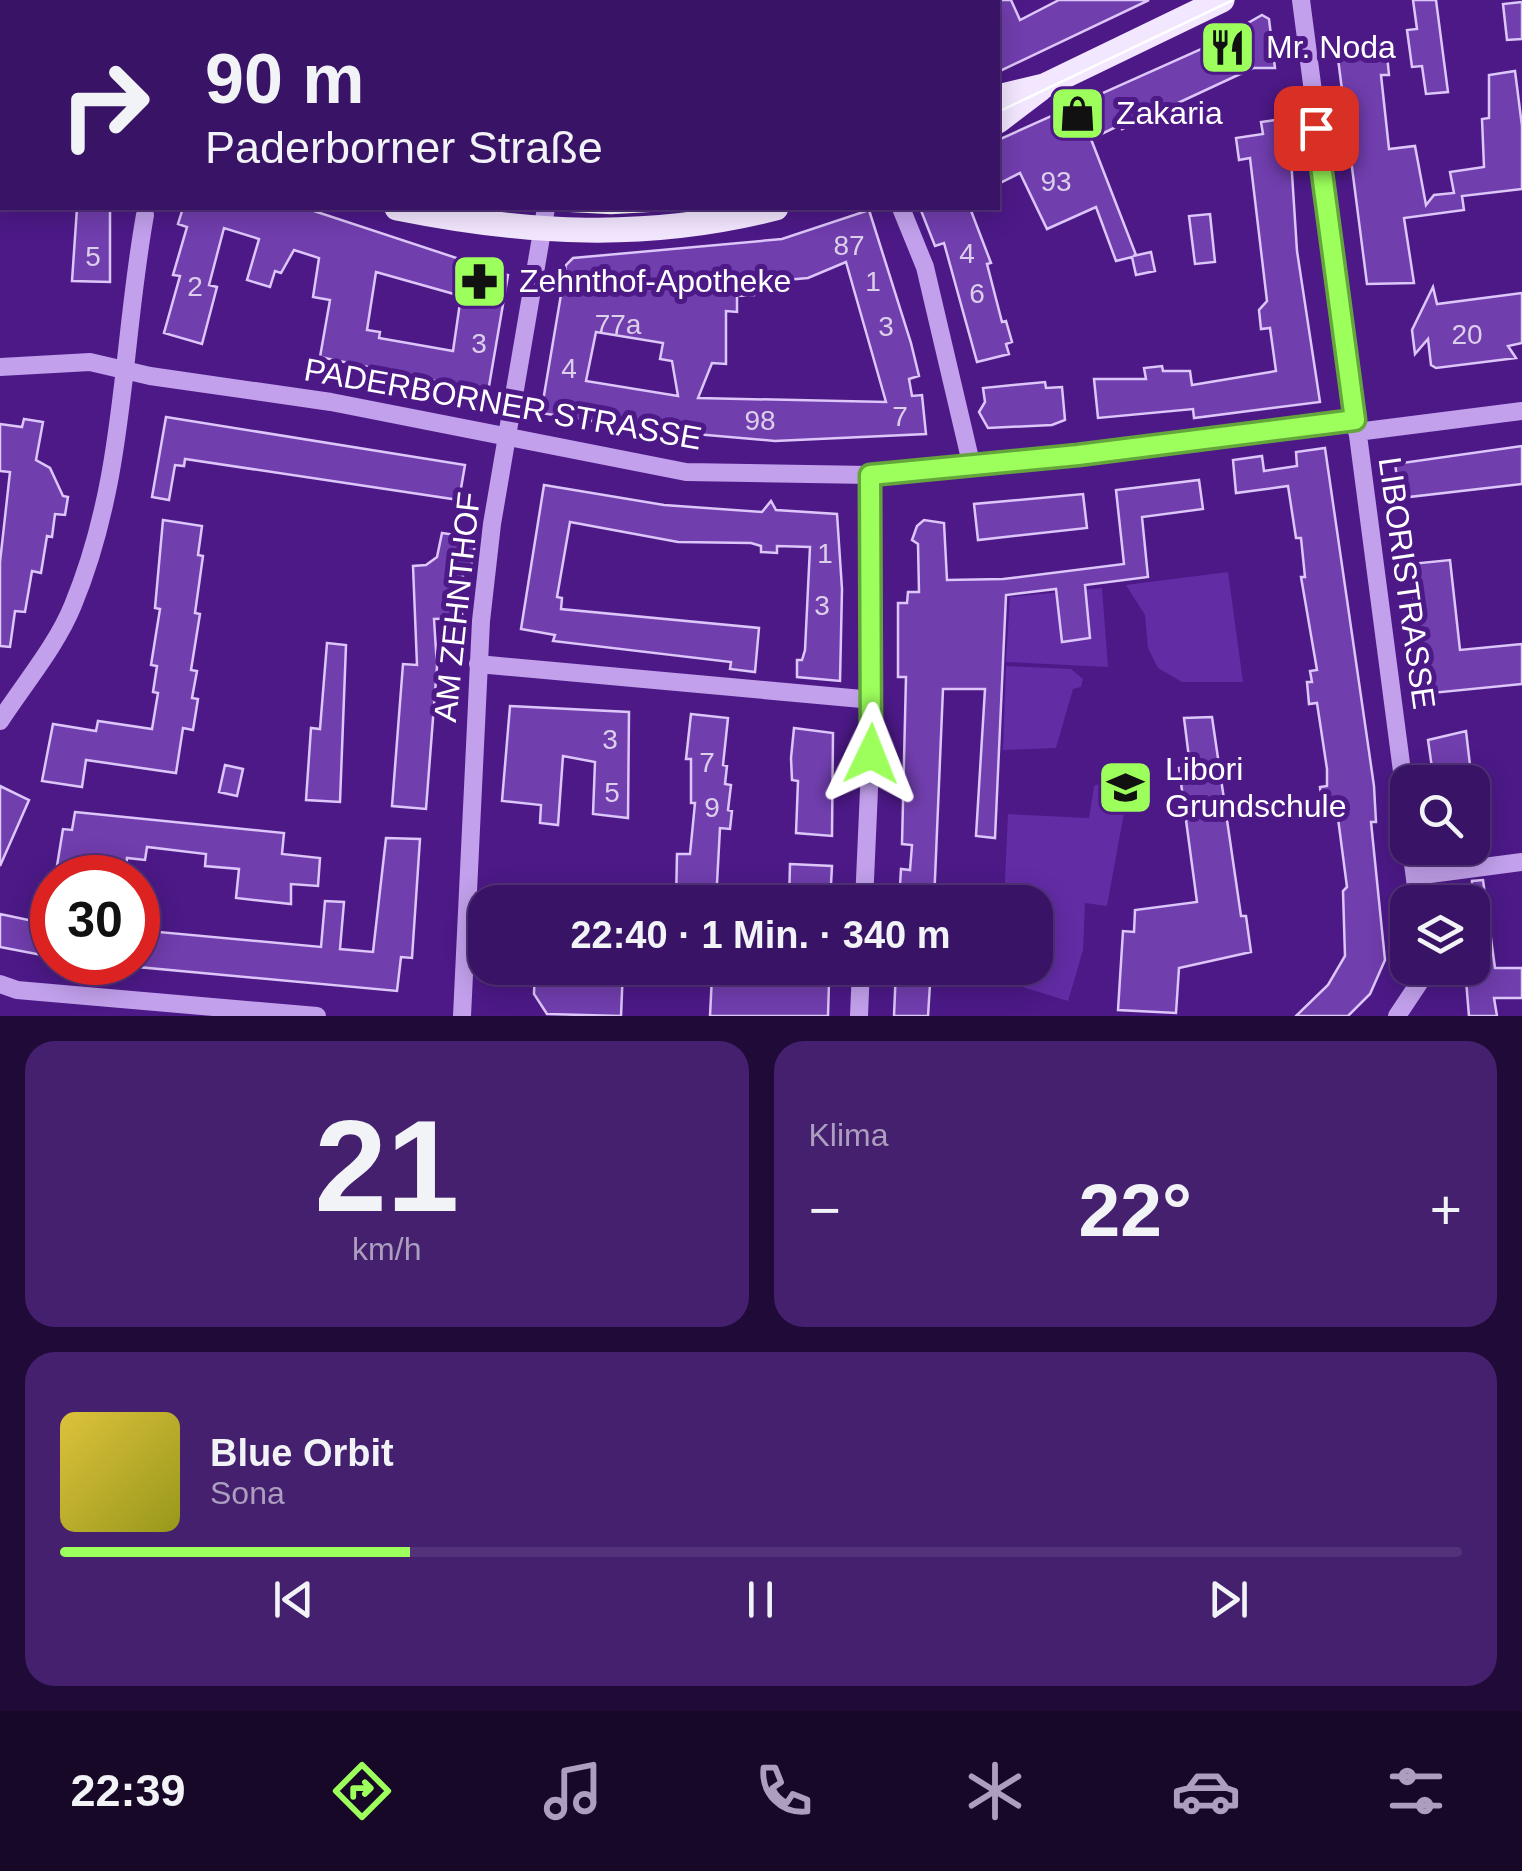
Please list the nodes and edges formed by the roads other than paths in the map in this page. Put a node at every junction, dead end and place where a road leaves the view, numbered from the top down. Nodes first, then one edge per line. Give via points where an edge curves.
1 (1222, 0) edge
2 (1301, 0) edge
3 (1044, 86) junction
4 (1000, 97) edge
5 (1000, 119) edge
6 (407, 210) edge
7 (763, 210) edge
8 (902, 210) edge
9 (144, 215) dead end
10 (545, 220) edge
11 (0, 367) edge
12 (126, 370) junction
13 (1522, 411) edge
14 (1356, 426) junction
15 (507, 440) junction
16 (972, 467) junction
17 (870, 475) junction
18 (478, 664) junction
19 (873, 700) junction
20 (0, 721) edge
21 (1401, 765) edge
22 (1522, 862) edge
23 (1414, 865) edge
24 (1415, 876) junction
25 (865, 885) edge
26 (1416, 885) edge
27 (0, 984) edge
28 (861, 985) edge
29 (1418, 985) edge
30 (317, 1016) edge
31 (462, 1016) edge
32 (860, 1016) edge
33 (1397, 1016) edge

1 - 3 main road
2 - 14 street, LIBORISTRASSE
3 - 4 main road
3 - 5 main road
6 - 10 main road via 490,227
7 - 10 main road via 650,228
8 - 16 street via 925,267
9 - 12 street
10 - 15 street, AM ZEHNTHOF
11 - 12 street, PADERBORNER STRASSE via 90,362
12 - 15 street, PADERBORNER STRASSE via 332,402
12 - 20 street via 112,484 72,608
13 - 14 street, PADERBORNER STRASSE
14 - 16 street, PADERBORNER STRASSE
14 - 21 street, LIBORISTRASSE
15 - 17 street, PADERBORNER STRASSE via 686,472
15 - 18 street, AM ZEHNTHOF
16 - 17 street, PADERBORNER STRASSE
17 - 19 street
18 - 19 street
18 - 31 street, AM ZEHNTHOF
19 - 25 street
22 - 24 street
23 - 24 street
24 - 26 street
27 - 30 street
28 - 32 street
29 - 33 street

